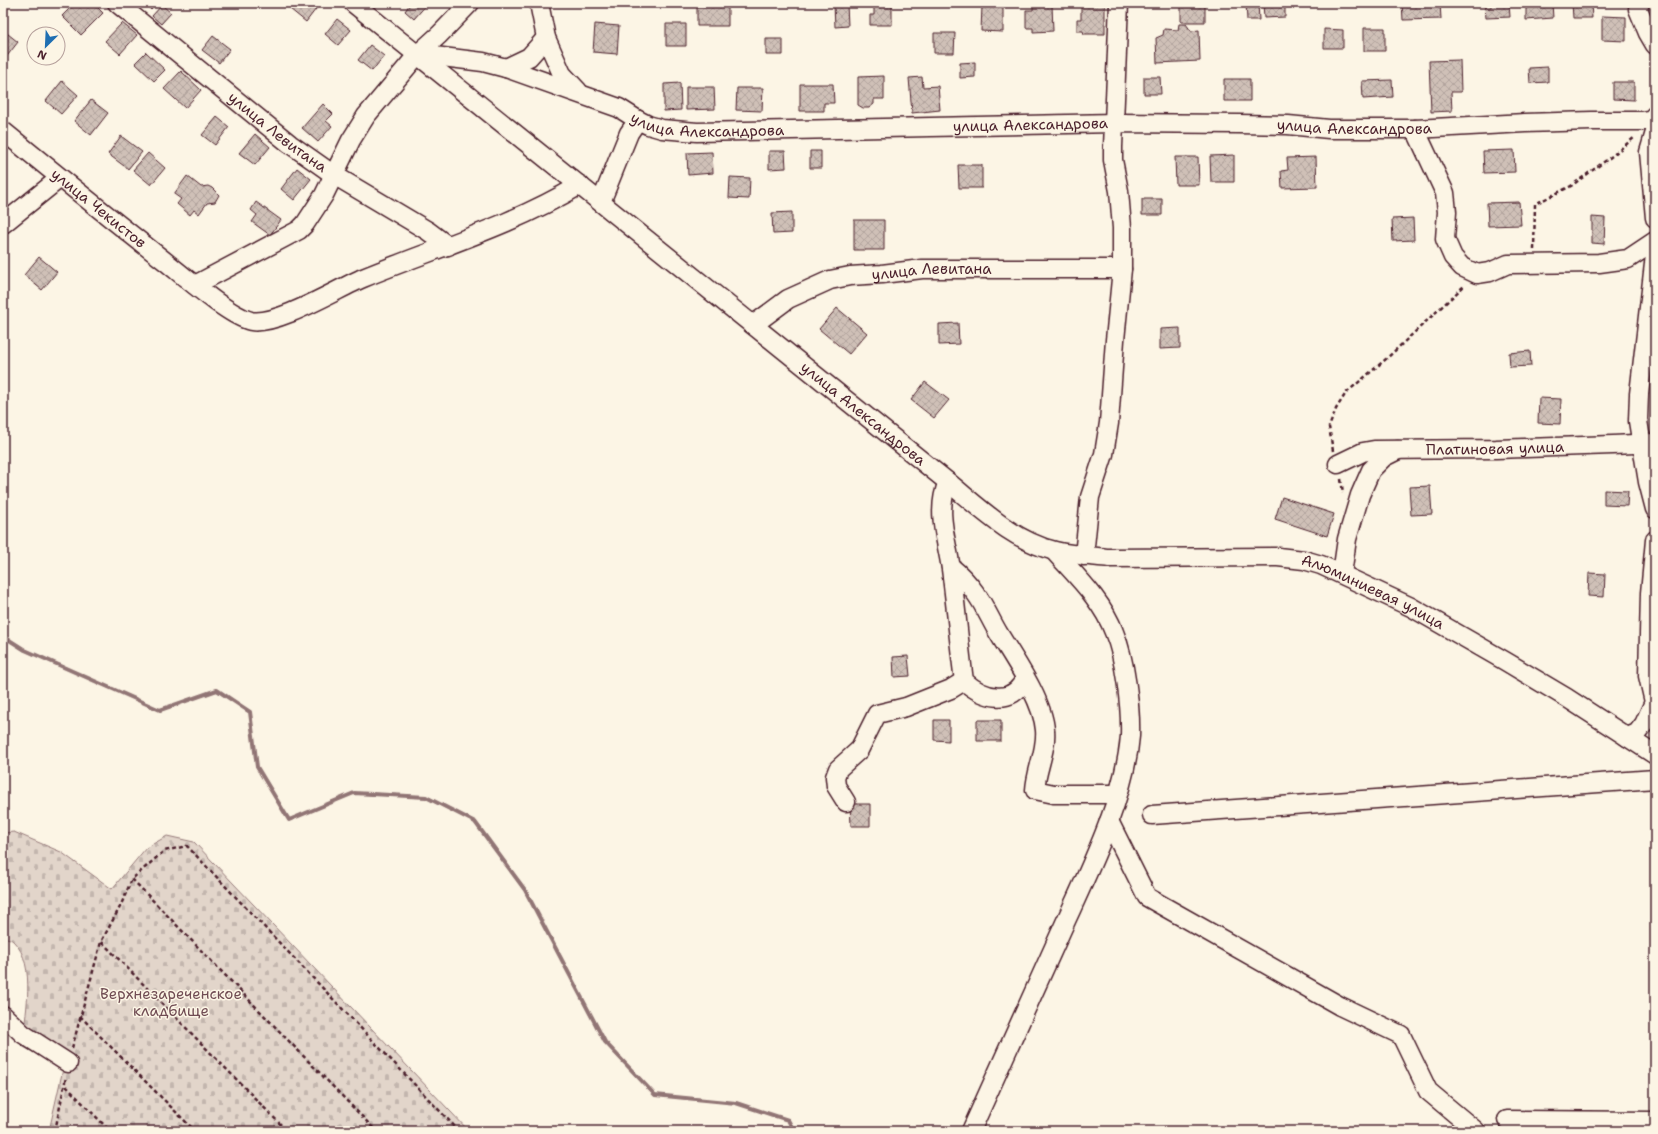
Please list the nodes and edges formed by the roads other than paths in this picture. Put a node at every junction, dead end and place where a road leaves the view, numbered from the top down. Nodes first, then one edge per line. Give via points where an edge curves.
1 (117, 3) edge
2 (353, 3) edge
3 (470, 3) edge
4 (539, 3) edge
5 (1119, 3) edge
6 (1637, 5) edge
7 (546, 38) junction
8 (1655, 45) edge
9 (418, 54) junction
10 (506, 68) junction
11 (580, 94) junction
12 (1655, 115) edge
13 (638, 120) junction
14 (1114, 123) junction
15 (1415, 129) junction
16 (3, 131) edge
17 (1655, 132) edge
18 (334, 176) junction
19 (60, 178) junction
20 (580, 185) junction
21 (601, 202) junction
22 (1655, 218) edge
23 (3, 224) edge
24 (1655, 241) edge
25 (448, 246) junction
26 (1655, 255) edge
27 (1122, 269) junction
28 (195, 285) junction
29 (753, 325) junction
30 (1648, 443) edge
31 (1399, 450) junction
32 (1338, 464) road end
33 (948, 482) junction
34 (1655, 509) edge
35 (1655, 540) edge
36 (1054, 551) junction
37 (1084, 556) junction
38 (951, 567) junction
39 (1342, 574) junction
40 (1653, 620) edge
41 (1025, 678) junction
42 (964, 681) junction
43 (1655, 702) edge
44 (1627, 737) junction
45 (1655, 755) edge
46 (1655, 779) edge
47 (1117, 794) junction
48 (846, 802) dead end
49 (1152, 815) dead end
50 (1109, 821) junction
51 (3, 1015) edge
52 (68, 1063) road end
53 (1507, 1120) dead end
54 (1655, 1121) edge
55 (972, 1131) edge
56 (1476, 1131) edge

1 - 18 street, улица Левитана via 290,144
2 - 9 street, улица Александрова
3 - 9 street
4 - 7 street
5 - 14 street
6 - 8 street
7 - 10 street via 529,57
7 - 11 street via 562,74
9 - 10 street, улица Александрова via 483,62
9 - 18 street via 366,116
9 - 20 street, улица Александрова
10 - 11 street, улица Александрова
11 - 13 street, улица Александрова via 619,108
12 - 15 street, улица Александрова via 1652,119 1643,121 1525,122
13 - 14 street, улица Александрова via 662,128 697,132
13 - 21 street via 629,133
14 - 15 street, улица Александрова
14 - 27 street via 1114,160 1121,206
15 - 24 street via 1445,193 1445,239 1453,257 1462,267 1477,274 1490,272 1508,264 1599,263 1628,259
16 - 19 street, улица Чекистов
17 - 22 street via 1650,152
18 - 25 street, улица Левитана via 428,231
18 - 28 street via 305,224 298,230
19 - 23 street
19 - 28 street, улица Чекистов
20 - 21 street, улица Александрова
20 - 25 street, улица Чекистов via 543,206
21 - 29 street, улица Александрова
25 - 28 street, улица Чекистов via 362,278 268,321 252,321 236,315
26 - 30 street via 1639,394 1638,421
27 - 29 street, улица Левитана via 922,269 850,276 830,280 788,299
27 - 37 street via 1109,423 1104,454 1090,497
29 - 33 street, улица Александрова
30 - 31 street, Платиновая улица via 1613,446
30 - 34 street via 1648,482
31 - 32 street, Платиновая улица via 1363,452
31 - 39 street via 1384,457 1371,470 1360,495 1347,539
33 - 36 street, улица Александрова via 999,524
33 - 38 street via 942,502 942,515
35 - 40 street via 1650,593
36 - 37 street, Алюминиевая улица
36 - 47 street via 1093,594 1114,632 1124,665 1130,735
37 - 39 street, Алюминиевая улица via 1278,557 1304,560
38 - 41 street via 964,578 976,595
38 - 42 street
39 - 44 street, Алюминиевая улица via 1418,610 1505,660
40 - 43 street via 1648,676
41 - 42 street via 1016,693 1004,697 989,696
41 - 47 street via 1039,707 1046,739 1035,790 1054,794
42 - 48 street via 951,690 906,707 877,714 859,750 838,769 835,777 836,786
43 - 44 street via 1637,733
44 - 45 street, Алюминиевая улица
46 - 49 street
47 - 50 street
50 - 55 street
50 - 56 street via 1148,897 1340,1006 1401,1035 1428,1092
51 - 52 street via 23,1034
53 - 54 street

